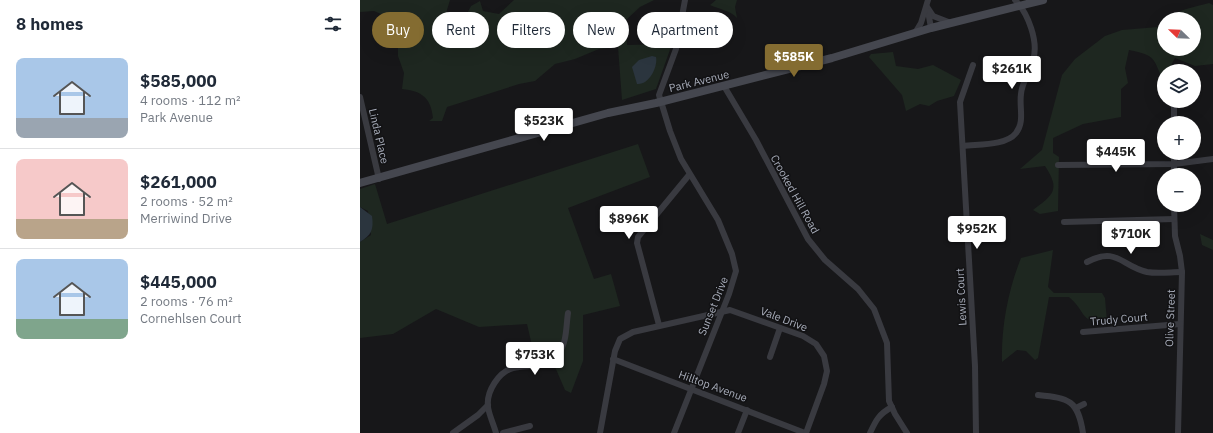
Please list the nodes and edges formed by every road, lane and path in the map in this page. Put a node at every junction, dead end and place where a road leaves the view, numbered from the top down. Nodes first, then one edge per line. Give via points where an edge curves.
1 (685, 0) edge
2 (928, 0) edge
3 (1043, 0) edge
4 (1018, 3) edge
5 (927, 7) junction
6 (952, 23) junction
7 (931, 28) junction
8 (915, 33) junction
9 (973, 65) dead end
10 (724, 86) junction
11 (360, 97) edge
12 (661, 101) junction
13 (963, 146) junction
14 (1213, 159) edge
15 (1174, 160) edge
16 (1174, 164) junction
17 (1058, 165) dead end
18 (1174, 168) edge
19 (689, 175) junction
20 (379, 179) junction
21 (360, 183) edge
22 (1174, 212) edge
23 (1174, 219) junction
24 (1064, 222) dead end
25 (1087, 262) dead end
26 (1182, 272) junction
27 (722, 312) junction
28 (568, 313) dead end
29 (1180, 324) junction
30 (659, 325) junction
31 (780, 328) junction
32 (1083, 332) dead end
33 (770, 357) dead end
34 (613, 359) junction
35 (691, 389) junction
36 (1038, 395) dead end
37 (1084, 404) dead end
38 (488, 406) junction
39 (892, 407) junction
40 (1076, 408) junction
41 (747, 410) junction
42 (530, 426) dead end
43 (453, 433) edge
44 (496, 433) edge
45 (503, 433) edge
46 (600, 433) edge
47 (674, 433) edge
48 (738, 433) edge
49 (806, 433) edge
50 (870, 433) edge
51 (907, 433) edge
52 (976, 433) edge
53 (1083, 433) edge
54 (1178, 433) edge

1 - 12 street via 676,49 661,89
2 - 5 street
3 - 4 main road, Park Avenue
4 - 6 main road, Park Avenue
4 - 13 street via 1033,35 1035,48 1034,59 1023,83 1021,122 1016,134 1005,141
5 - 6 street via 937,19
5 - 7 street
5 - 8 street
6 - 7 main road, Park Avenue
7 - 8 main road, Park Avenue
8 - 10 main road, Park Avenue
9 - 13 street, Lewis Court via 960,102
10 - 12 main road, Park Avenue
10 - 39 street, Crooked Hill Road via 756,140 808,239 825,260 858,289 874,309 887,343
11 - 20 street, Linda Place
12 - 19 street, Sunset Drive via 670,131
12 - 20 main road, Park Avenue via 608,113
13 - 52 street, Lewis Court via 975,366
14 - 16 street
15 - 16 street
16 - 17 street
16 - 18 street
19 - 27 street, Sunset Drive via 718,220 735,263 735,279
19 - 30 street via 638,237
20 - 21 main road, Park Avenue
22 - 23 street, Olive Street
23 - 24 street
23 - 26 street, Olive Street
25 - 26 street via 1100,255 1107,255 1147,272
26 - 29 street, Olive Street
27 - 30 street, Vale Drive
27 - 31 street, Vale Drive via 730,310
27 - 35 street, Sunset Drive
28 - 38 street via 559,354 544,365 514,368 504,372 495,381
29 - 32 street, Trudy Court
29 - 54 street, Olive Street
30 - 34 street, Vale Drive via 626,335 617,345
31 - 33 street
31 - 49 street, Vale Drive via 803,336 816,344 824,356 827,370 824,384
34 - 35 street, Hilltop Avenue
34 - 46 street, Vale Drive
35 - 41 street, Hilltop Avenue
35 - 47 street, Sunset Drive
36 - 40 street via 1069,400
37 - 40 street
38 - 43 street
38 - 44 street
39 - 50 street via 881,412
39 - 51 street, Crooked Hill Road
40 - 53 street
41 - 48 street
41 - 49 street, Hilltop Avenue
42 - 45 street

